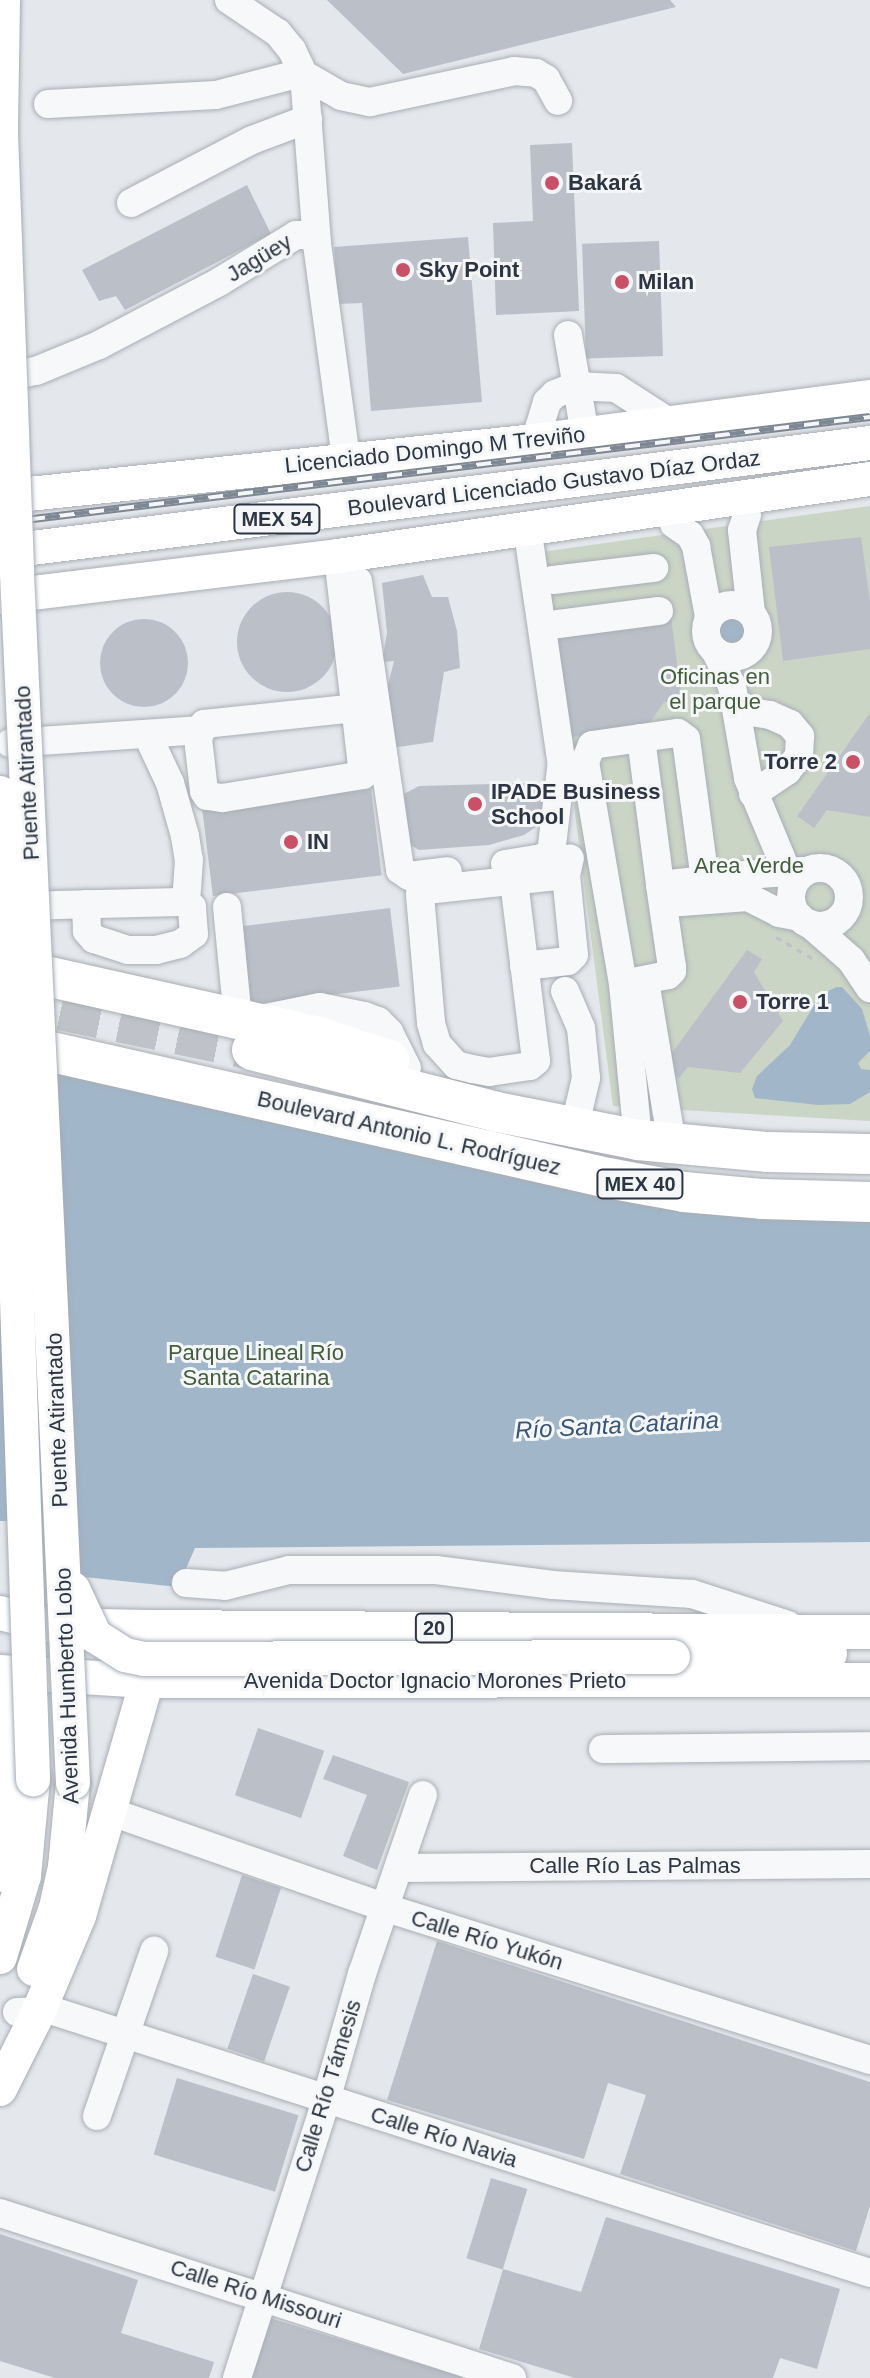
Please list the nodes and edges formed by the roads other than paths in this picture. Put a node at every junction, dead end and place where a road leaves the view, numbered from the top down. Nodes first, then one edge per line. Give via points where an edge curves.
1 (3, 0) edge
2 (229, 0) edge
3 (301, 73) junction
4 (558, 101) dead end
5 (48, 104) dead end
6 (308, 119) junction
7 (131, 203) dead end
8 (317, 244) junction
9 (568, 335) dead end
10 (0, 379) edge
11 (576, 386) junction
12 (870, 397) edge
13 (0, 411) edge
14 (672, 424) junction
15 (585, 434) junction
16 (535, 441) junction
17 (870, 443) edge
18 (346, 459) junction
19 (870, 479) edge
20 (552, 484) junction
21 (870, 499) edge
22 (1, 506) edge
23 (747, 515) junction
24 (674, 524) junction
25 (466, 536) junction
26 (538, 539) junction
27 (1, 552) edge
28 (347, 554) junction
29 (654, 568) dead end
30 (553, 580) junction
31 (2, 597) edge
32 (659, 611) dead end
33 (751, 613) junction
34 (709, 617) junction
35 (543, 626) junction
36 (716, 652) junction
37 (748, 652) junction
38 (733, 693) junction
39 (355, 708) junction
40 (199, 730) junction
41 (147, 734) junction
42 (641, 738) junction
43 (10, 743) junction
44 (562, 761) junction
45 (0, 793) edge
46 (753, 794) junction
47 (566, 875) junction
48 (702, 878) junction
49 (514, 881) junction
50 (836, 890) edge
51 (662, 894) junction
52 (11, 900) edge
53 (186, 902) junction
54 (86, 904) junction
55 (227, 907) dead end
56 (805, 920) junction
57 (851, 960) junction
58 (524, 966) junction
59 (6, 977) edge
60 (70, 980) junction
61 (634, 983) junction
62 (870, 988) edge
63 (565, 991) dead end
64 (48, 1028) junction
65 (246, 1030) junction
66 (0, 1040) edge
67 (497, 1112) junction
68 (574, 1129) junction
69 (414, 1135) junction
70 (655, 1142) junction
71 (866, 1151) edge
72 (870, 1202) edge
73 (25, 1546) junction
74 (62, 1546) junction
75 (186, 1583) dead end
76 (0, 1606) edge
77 (0, 1613) edge
78 (808, 1631) junction
79 (870, 1632) edge
80 (870, 1649) edge
81 (0, 1672) edge
82 (870, 1680) edge
83 (147, 1681) junction
84 (0, 1697) edge
85 (870, 1746) edge
86 (603, 1749) dead end
87 (423, 1795) dead end
88 (108, 1811) junction
89 (870, 1864) edge
90 (400, 1868) junction
91 (0, 1875) edge
92 (386, 1908) junction
93 (154, 1951) dead end
94 (0, 1957) edge
95 (28, 2013) junction
96 (126, 2035) junction
97 (0, 2055) edge
98 (870, 2060) edge
99 (0, 2089) edge
100 (326, 2100) junction
101 (97, 2116) dead end
102 (0, 2213) edge
103 (870, 2273) edge
104 (263, 2296) junction
105 (237, 2378) edge
106 (512, 2378) edge

1 - 74 main road, Puente Atirantado, bridge via 1,132 17,574
2 - 3 street via 278,33
3 - 4 street via 341,96 370,102 514,71 536,73 546,79
3 - 5 street via 216,95
3 - 6 street
6 - 7 street via 252,140
6 - 8 street
8 - 10 street, Jagüey via 310,235 296,235 99,345 36,371
8 - 18 street, Jagüey
9 - 11 street
11 - 14 street via 616,388
11 - 15 street
11 - 16 street via 547,402
12 - 14 main road, Licenciado Domingo M Treviño
13 - 22 main road
14 - 15 main road, Licenciado Domingo M Treviño
15 - 16 main road, Licenciado Domingo M Treviño
16 - 18 main road, Licenciado Domingo M Treviño
17 - 20 main road, Boulevard Licenciado Gustavo Díaz Ordaz / MEX 54
18 - 22 main road, Licenciado Domingo M Treviño
19 - 25 main road, Boulevard Licenciado Gustavo Díaz Ordaz / MEX 54
20 - 25 main road via 533,504 472,515
20 - 27 main road, Boulevard Licenciado Gustavo Díaz Ordaz / MEX 54
21 - 23 main road, Boulevard Licenciado Gustavo Díaz Ordaz
22 - 27 main road
23 - 24 main road, Boulevard Licenciado Gustavo Díaz Ordaz
23 - 33 street via 742,530
24 - 26 main road, Boulevard Licenciado Gustavo Díaz Ordaz
24 - 34 street via 696,546
25 - 26 main road, Boulevard Licenciado Gustavo Díaz Ordaz
25 - 28 main road, Boulevard Licenciado Gustavo Díaz Ordaz / MEX 54
26 - 30 street
26 - 35 street
27 - 31 main road
28 - 31 main road, Boulevard Licenciado Gustavo Díaz Ordaz / MEX 54
28 - 39 street
28 - 44 street via 401,873 481,867 551,854
29 - 30 street
30 - 35 street
31 - 43 main road
32 - 35 street
33 - 34 street via 731,605
33 - 37 street via 759,628
34 - 36 street via 707,636
35 - 44 street
36 - 37 street via 730,657
36 - 38 street
37 - 38 street
38 - 46 street
38 - 46 street via 751,712 790,724 800,736 799,756 787,771
39 - 40 street via 214,722
39 - 40 street via 364,769 360,778 222,798 204,791
40 - 41 street
41 - 43 street
41 - 53 street via 170,783 185,836
42 - 48 street via 678,733 686,739
42 - 51 street
42 - 61 street via 592,745 585,762
43 - 52 main road
44 - 47 street via 571,850
45 - 73 main road, Puente Atirantado, bridge
46 - 50 street via 771,832
47 - 49 street
47 - 58 street via 574,955 568,961
48 - 50 street
48 - 51 street
49 - 58 street
49 - 58 street via 420,894 431,1023 437,1044 456,1065 489,1072 536,1061
50 - 56 street via 836,921 827,925
50 - 56 street via 791,901
50 - 57 street
51 - 56 street via 748,897
51 - 61 street via 672,971
52 - 54 street
52 - 59 main road
53 - 54 street
53 - 54 street via 192,907 194,934 156,950 128,950 94,939 87,931
55 - 65 street
56 - 57 street
57 - 62 street
59 - 60 highway
59 - 64 highway
60 - 64 highway via 44,996 41,1015
60 - 65 highway
61 - 70 street
63 - 68 street via 581,1028 586,1078
64 - 69 highway via 343,1099 399,1121
65 - 67 highway, Boulevard Antonio L. Rodríguez / MEX 40
65 - 67 highway via 364,1050
66 - 69 highway, Boulevard Antonio L. Rodríguez / MEX 40
67 - 68 highway, Boulevard Antonio L. Rodríguez / MEX 40
68 - 70 highway, Boulevard Antonio L. Rodríguez / MEX 40
69 - 72 highway, Boulevard Antonio L. Rodríguez / MEX 40 via 684,1192
70 - 71 highway, Boulevard Antonio L. Rodríguez / MEX 40 via 768,1152
73 - 76 main road
73 - 94 main road, Avenida Humberto Lobo, bridge via 33,1779 24,1876
74 - 80 main road, bridge via 89,1629 113,1649 144,1659 673,1657
74 - 95 main road, Avenida Humberto Lobo, bridge via 71,1821 56,1908
75 - 78 street via 225,1586 289,1570 436,1570 553,1585 692,1594
77 - 78 main road, 20 via 48,1625
78 - 79 main road, 20
81 - 83 main road, Avenida Doctor Ignacio Morones Prieto
82 - 83 main road, Avenida Doctor Ignacio Morones Prieto
83 - 88 main road
84 - 91 main road via 7,1786
85 - 86 street
87 - 90 street, Calle Río Támesis
88 - 92 street, Calle Río Yukón
88 - 95 main road via 79,1916
89 - 90 street, Calle Río Las Palmas
90 - 92 street, Calle Río Támesis
92 - 98 street, Calle Río Yukón
92 - 100 street, Calle Río Támesis
93 - 96 street
95 - 96 street, Calle Río Navia via 53,2011
95 - 97 main road, Avenida Humberto Lobo
95 - 99 main road
96 - 100 street, Calle Río Navia
96 - 101 street
100 - 103 street, Calle Río Navia
100 - 104 street, Calle Río Támesis
102 - 104 street, Calle Río Missouri
104 - 105 street, Calle Río Támesis
104 - 106 street, Calle Río Missouri

